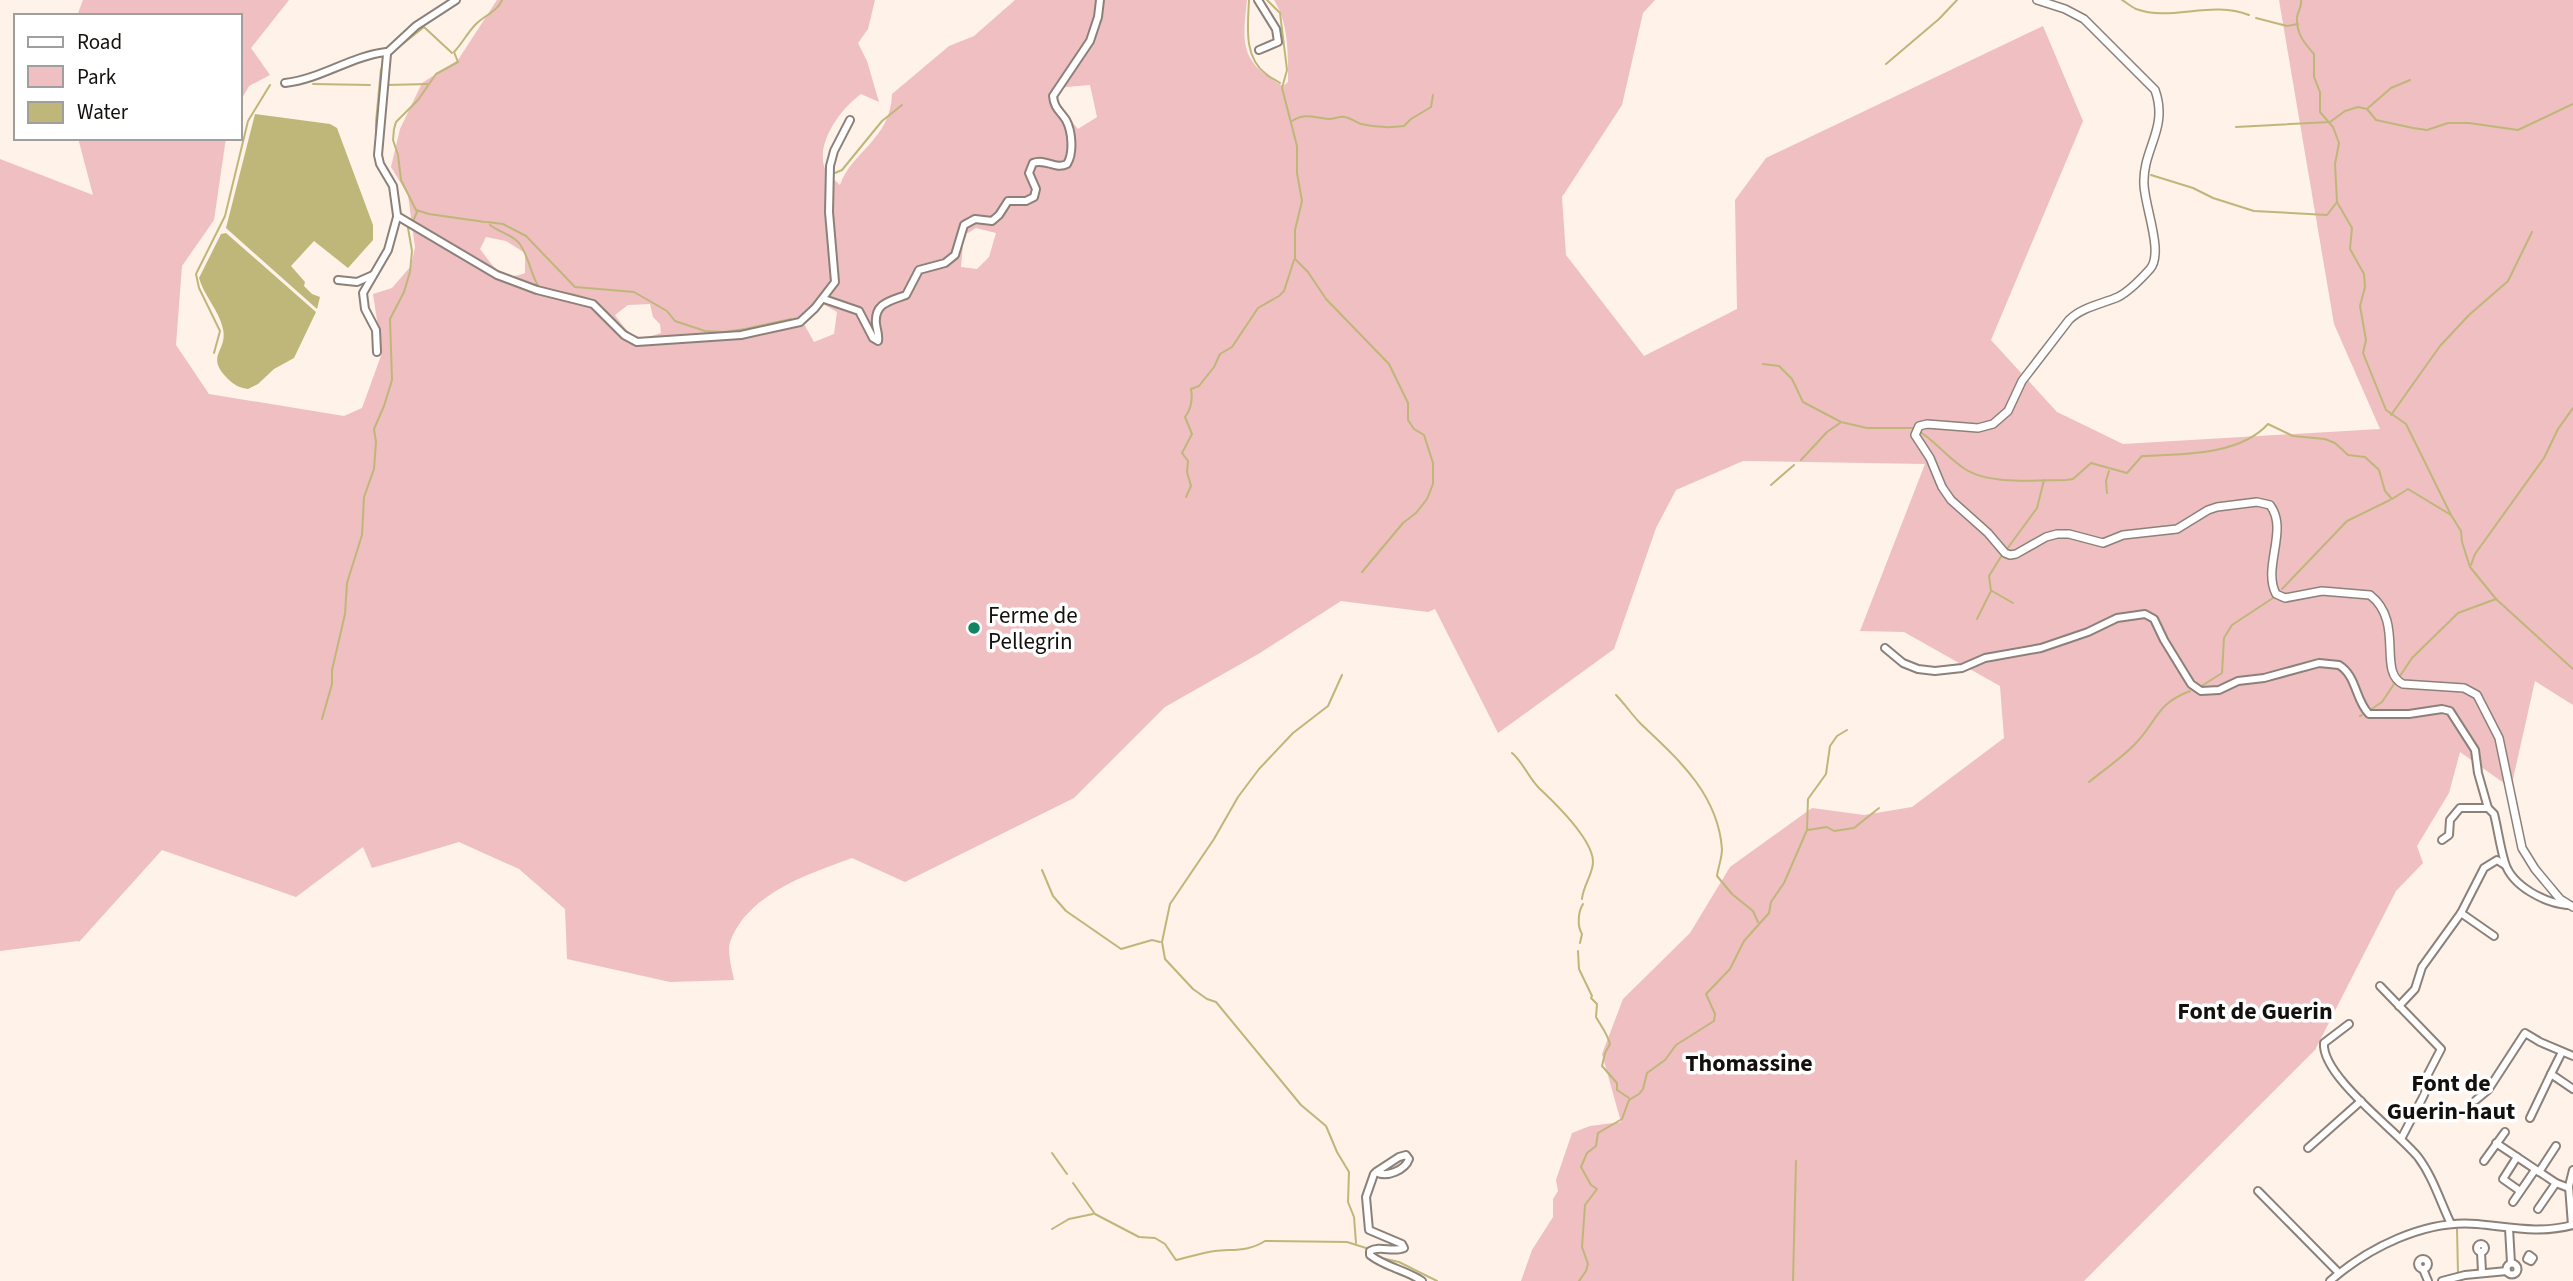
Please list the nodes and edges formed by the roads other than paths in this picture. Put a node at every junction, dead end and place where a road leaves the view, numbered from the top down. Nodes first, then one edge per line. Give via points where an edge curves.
1 (456, 0) edge
2 (1100, 0) edge
3 (1258, 0) edge
4 (2037, 0) edge
5 (1259, 50) dead end
6 (388, 52) junction
7 (285, 83) dead end
8 (850, 120) dead end
9 (398, 217) junction
10 (374, 274) junction
11 (338, 280) dead end
12 (824, 299) junction
13 (377, 352) dead end
14 (1885, 648) dead end
15 (2488, 808) junction
16 (2442, 840) dead end
17 (2505, 865) junction
18 (2570, 906) edge
19 (2461, 913) junction
20 (2494, 936) dead end
21 (2380, 986) dead end
22 (2399, 1006) junction
23 (2349, 1024) dead end
24 (2562, 1052) junction
25 (2573, 1056) edge
26 (2552, 1074) junction
27 (2573, 1089) edge
28 (2476, 1100) dead end
29 (2361, 1101) junction
30 (2530, 1118) dead end
31 (2505, 1132) dead end
32 (2401, 1139) junction
33 (2496, 1143) junction
34 (2556, 1146) dead end
35 (2308, 1147) dead end
36 (2517, 1157) junction
37 (2484, 1161) dead end
38 (2537, 1170) junction
39 (2573, 1170) edge
40 (1376, 1172) junction
41 (2556, 1183) junction
42 (2569, 1188) junction
43 (2258, 1191) dead end
44 (2520, 1191) junction
45 (2513, 1202) dead end
46 (2538, 1209) dead end
47 (2451, 1224) junction
48 (2572, 1225) edge
49 (2510, 1228) junction
50 (2481, 1252) dead end
51 (2529, 1261) dead end
52 (2514, 1268) junction
53 (2423, 1269) dead end
54 (2482, 1272) junction
55 (2339, 1273) junction
56 (1422, 1281) edge
57 (2330, 1281) edge
58 (2428, 1281) edge
59 (2442, 1281) edge
60 (2519, 1281) edge

1 - 6 street via 416,26
2 - 12 street via 1090,41 1053,96 1069,130 1067,164 1033,163 1028,173 1037,191 1034,197 1009,201 992,221 966,223 955,256 919,270 906,295 888,300 880,308 878,341 859,311
3 - 5 street via 1278,41
4 - 18 street via 2084,19 2155,90 2159,129 2143,172 2157,248 2155,261 2125,293 2073,316 2022,381 2008,411 1993,424 1978,428 1923,424 1916,430 1942,487 1963,513 2010,555 2057,534 2103,543 2123,535 2177,529 2217,507 2270,505 2277,521 2276,594 2286,598 2322,591 2370,595 2390,626 2391,672 2397,681 2464,688 2477,695 2499,738 2522,848
6 - 7 street
6 - 9 street via 378,155 394,188
8 - 12 street via 830,166 835,278
9 - 10 street via 390,246
9 - 12 street via 497,275 593,304 637,342 730,337 786,326 802,321
10 - 11 street via 357,282
10 - 13 street via 363,295 376,332
14 - 15 street via 1908,667 1962,668 1985,658 2041,648 2117,618 2145,614 2154,619 2191,684 2201,691 2306,666 2335,664 2350,676 2369,714 2450,711 2475,750
15 - 16 street via 2458,809 2449,820 2451,832
15 - 17 street via 2494,814
17 - 18 street via 2526,888 2549,903
17 - 19 street via 2499,860 2488,863
19 - 20 street
19 - 22 street via 2422,967 2415,989
21 - 22 street
22 - 32 street via 2441,1051
23 - 29 street via 2328,1038 2323,1048 2333,1070
24 - 25 street
24 - 26 street
24 - 28 street via 2525,1033 2488,1090
26 - 27 street
26 - 30 street
29 - 32 street
29 - 35 street
31 - 33 street
32 - 47 street via 2427,1169
33 - 36 street
33 - 37 street
34 - 38 street
36 - 38 street
36 - 44 street via 2503,1179
38 - 41 street
38 - 44 street
39 - 42 street
40 - 40 street via 1401,1156 1409,1159 1388,1175
40 - 56 street via 1366,1196 1368,1228 1404,1247 1374,1248 1370,1255
41 - 42 street
41 - 46 street
42 - 48 street
43 - 55 street
44 - 45 street
47 - 49 street
47 - 55 street via 2395,1240
48 - 49 street
49 - 52 street
50 - 54 street
51 - 52 street
52 - 54 street
52 - 60 street
53 - 58 street
54 - 59 street
55 - 57 street

